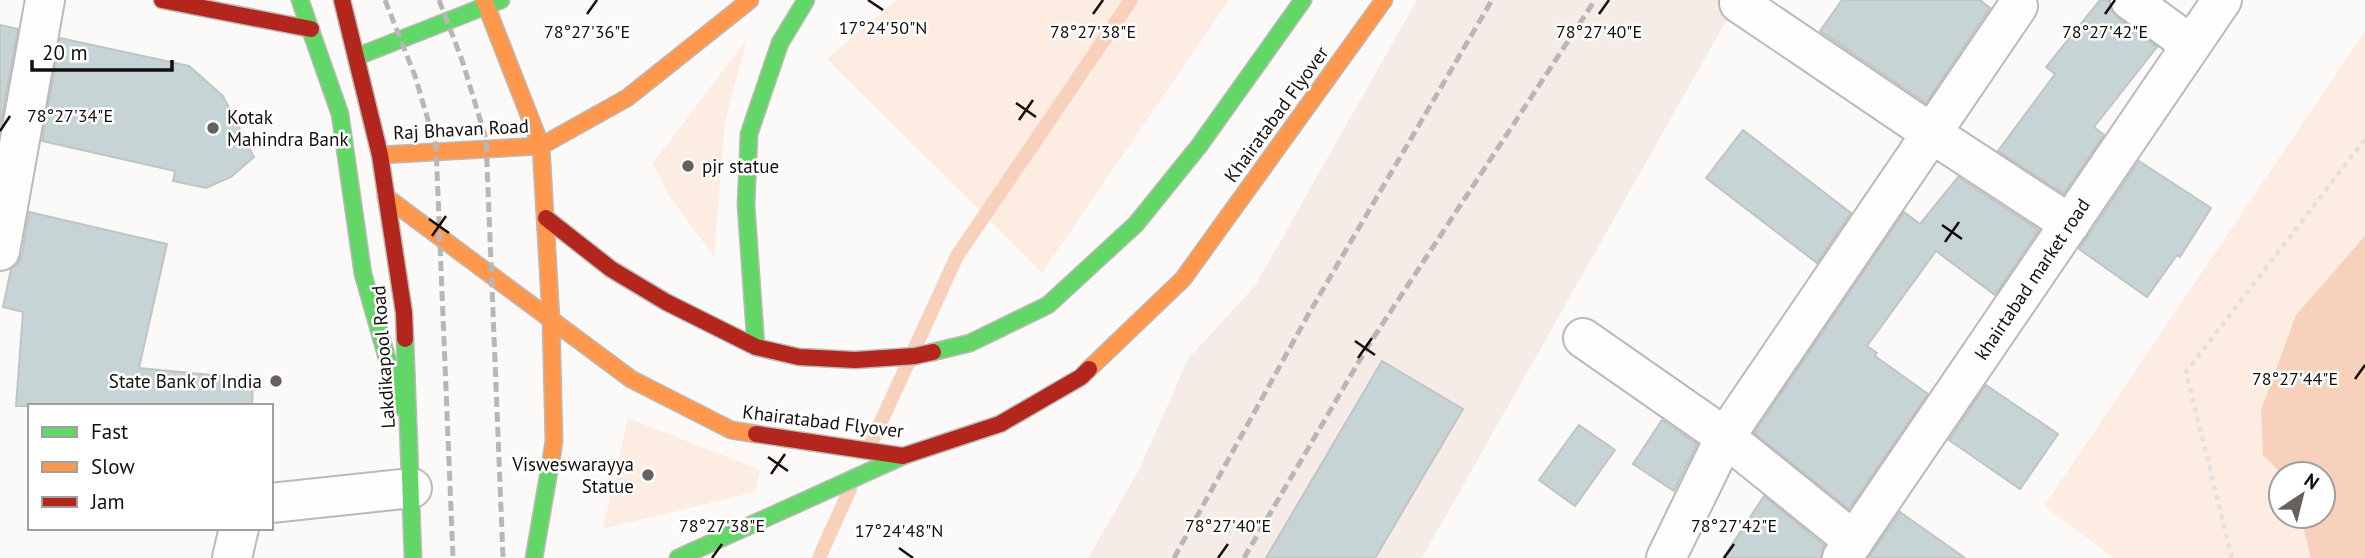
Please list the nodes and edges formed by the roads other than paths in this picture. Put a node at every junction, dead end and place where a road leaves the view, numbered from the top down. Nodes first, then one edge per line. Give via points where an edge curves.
1 (45, 0) edge
2 (162, 0) edge
3 (300, 0) edge
4 (342, 0) edge
5 (750, 0) edge
6 (807, 0) edge
7 (1303, 0) edge
8 (1384, 0) edge
9 (2130, 0) edge
10 (2222, 0) edge
11 (491, 2) edge
12 (1739, 2) dead end
13 (2018, 6) dead end
14 (311, 29) junction
15 (2191, 45) junction
16 (356, 57) junction
17 (1931, 133) junction
18 (541, 146) junction
19 (380, 155) junction
20 (386, 197) junction
21 (546, 218) junction
22 (2070, 224) junction
23 (0, 251) edge
24 (551, 319) junction
25 (1583, 338) dead end
26 (756, 347) junction
27 (410, 436) junction
28 (1725, 438) junction
29 (903, 456) junction
30 (412, 488) junction
31 (273, 503) edge
32 (239, 530) edge
33 (1848, 550) edge
34 (232, 558) edge
35 (412, 558) edge
36 (534, 558) edge
37 (678, 558) edge
38 (1665, 558) edge

1 - 23 street
2 - 14 main road
3 - 14 main road
4 - 16 main road, Lakdikapool Road
5 - 18 main road, Raj Bhavan Road via 627,97
6 - 26 main road via 780,43 749,134 746,205
7 - 26 main road via 1199,146 1136,224 1048,305 970,343 915,356 799,357
8 - 29 main road, Khairatabad Flyover via 1183,279 1081,377 1000,424
9 - 15 street
10 - 15 street, khairtabad market road
11 - 16 main road
11 - 18 main road
12 - 17 street
13 - 17 street
14 - 27 main road via 340,114 363,274
15 - 22 street, khairtabad market road
16 - 19 main road, Lakdikapool Road
17 - 22 street
17 - 28 street
18 - 19 main road, Raj Bhavan Road
18 - 21 main road
19 - 20 main road, Lakdikapool Road
20 - 24 main road, Khairatabad Flyover
20 - 27 main road, Lakdikapool Road via 404,313
21 - 24 main road
21 - 26 main road via 611,269
22 - 33 street, khairtabad market road
24 - 29 main road, Khairatabad Flyover via 631,379 731,430
24 - 36 main road via 554,441
25 - 28 street
27 - 30 main road, Lakdikapool Road
28 - 33 street
28 - 38 street
29 - 37 main road
30 - 31 street
30 - 35 main road, Lakdikapool Road
32 - 34 street

